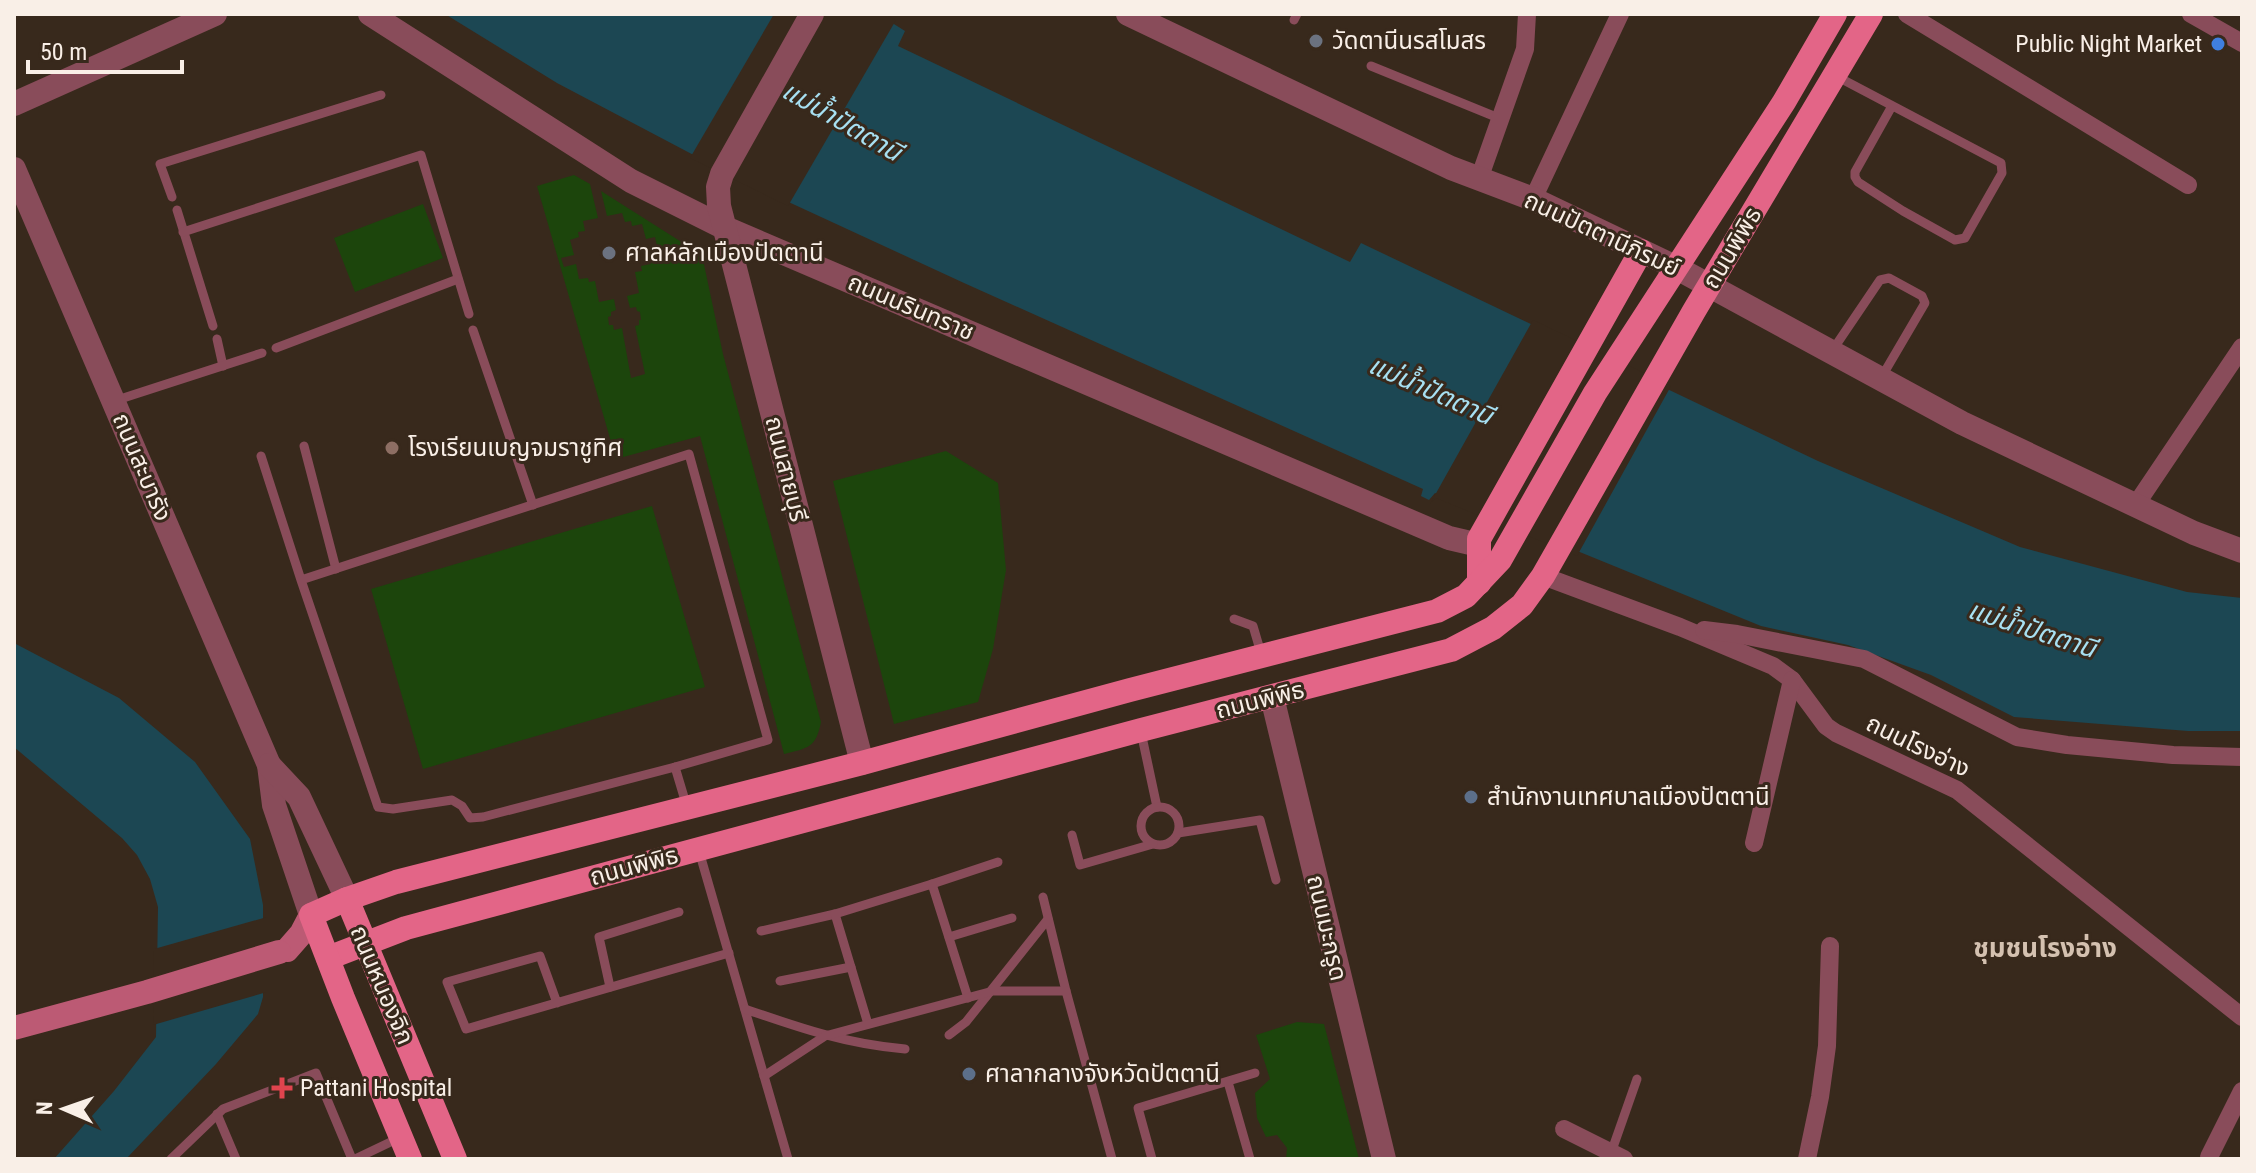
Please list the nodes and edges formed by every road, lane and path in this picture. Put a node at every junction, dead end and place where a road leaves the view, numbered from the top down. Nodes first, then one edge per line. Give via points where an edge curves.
1 (215, 14) edge
2 (370, 14) edge
3 (812, 14) edge
4 (1128, 14) edge
5 (1527, 14) edge
6 (1620, 14) edge
7 (1835, 14) edge
8 (1871, 14) edge
9 (1907, 14) edge
10 (2202, 17) edge
11 (1163, 21) edge
12 (2242, 43) edge
13 (1371, 66) dead end
14 (1835, 75) junction
15 (381, 95) dead end
16 (14, 104) edge
17 (1892, 106) junction
18 (1501, 119) junction
19 (1479, 179) junction
20 (16, 180) edge
21 (2188, 185) dead end
22 (172, 197) dead end
23 (1533, 199) junction
24 (177, 210) dead end
25 (723, 227) junction
26 (183, 232) junction
27 (1641, 251) junction
28 (1675, 267) junction
29 (458, 279) junction
30 (1709, 287) junction
31 (469, 314) dead end
32 (213, 326) dead end
33 (473, 330) dead end
34 (217, 339) dead end
35 (2242, 347) edge
36 (276, 348) dead end
37 (1832, 351) junction
38 (262, 353) dead end
39 (223, 366) junction
40 (1881, 378) junction
41 (114, 401) junction
42 (304, 446) dead end
43 (261, 456) dead end
44 (533, 505) junction
45 (2135, 506) junction
46 (1479, 542) junction
47 (2242, 551) edge
48 (336, 569) junction
49 (1547, 569) junction
50 (301, 580) junction
51 (1479, 583) junction
52 (1234, 619) dead end
53 (1680, 627) junction
54 (1261, 655) junction
55 (1792, 680) junction
56 (1130, 690) junction
57 (1272, 697) junction
58 (995, 726) junction
59 (1141, 730) junction
60 (2242, 757) edge
61 (269, 765) junction
62 (851, 766) junction
63 (675, 767) junction
64 (1006, 767) junction
65 (687, 807) junction
66 (1157, 807) junction
67 (851, 809) junction
68 (1178, 833) junction
69 (1072, 835) dead end
70 (1754, 843) dead end
71 (1153, 844) junction
72 (699, 848) junction
73 (998, 862) dead end
74 (1276, 880) dead end
75 (932, 884) junction
76 (1043, 897) dead end
77 (347, 899) junction
78 (679, 912) dead end
79 (835, 914) junction
80 (311, 915) junction
81 (1012, 918) dead end
82 (1048, 919) junction
83 (761, 931) dead end
84 (949, 937) junction
85 (364, 943) junction
86 (1830, 946) dead end
87 (283, 951) junction
88 (729, 953) junction
89 (328, 958) junction
90 (851, 967) junction
91 (780, 981) dead end
92 (610, 987) junction
93 (993, 991) junction
94 (1066, 991) junction
95 (968, 998) junction
96 (557, 1003) junction
97 (745, 1009) junction
98 (2242, 1017) edge
99 (868, 1024) junction
100 (14, 1028) edge
101 (949, 1035) dead end
102 (825, 1036) junction
103 (905, 1049) dead end
104 (1255, 1073) dead end
105 (764, 1076) junction
106 (1637, 1079) dead end
107 (1228, 1082) junction
108 (2242, 1091) edge
109 (217, 1114) junction
110 (1564, 1129) dead end
111 (405, 1148) edge
112 (1618, 1156) edge
113 (2209, 1157) dead end
114 (171, 1159) edge
115 (236, 1159) edge
116 (354, 1159) edge
117 (455, 1159) edge
118 (788, 1159) edge
119 (1112, 1159) edge
120 (1152, 1159) edge
121 (1250, 1159) edge
122 (1384, 1159) edge
123 (1807, 1159) edge

1 - 16 street
2 - 25 street, ถนนนรินทราช via 631,181
3 - 25 street, ถนนสายบุรี via 722,174 718,187
4 - 11 street, ถนนปัตตานีภิรมย์
5 - 18 street via 1525,49
6 - 23 street
7 - 28 main road, ถนนพิพิธ
8 - 14 main road, ถนนพิพิธ
9 - 21 street
10 - 12 street
11 - 19 street, ถนนปัตตานีภิรมย์
13 - 18 lane
14 - 17 lane
14 - 30 main road, ถนนพิพิธ
15 - 22 lane via 160,164
17 - 17 lane via 1855,177 1955,240 1965,238 2002,173 2001,163
18 - 19 street
19 - 23 street, ถนนปัตตานีภิรมย์
20 - 41 street, ถนนสะบารัง
23 - 27 street, ถนนปัตตานีภิรมย์
24 - 26 lane
25 - 46 street, ถนนนรินทราช via 1449,538
25 - 62 street, ถนนสายบุรี
26 - 29 lane via 421,155
26 - 32 lane
27 - 28 street, ถนนปัตตานีภิรมย์
27 - 46 main road
28 - 30 street, ถนนปัตตานีภิรมย์
28 - 51 main road, ถนนพิพิธ via 1595,393 1500,560
29 - 31 lane
29 - 36 lane
30 - 37 street, ถนนปัตตานีภิรมย์
30 - 49 main road, ถนนพิพิธ
33 - 44 lane
34 - 39 lane
35 - 45 street
37 - 40 street, ถนนปัตตานีภิรมย์
37 - 40 lane via 1880,280 1889,278 1922,296 1925,303
38 - 39 lane
39 - 41 lane
40 - 45 street, ถนนปัตตานีภิรมย์
41 - 61 street, ถนนสะบารัง
42 - 48 lane
43 - 50 lane
44 - 48 lane
44 - 63 lane via 689,454 768,740
45 - 47 street, ถนนปัตตานีภิรมย์
46 - 51 main road
48 - 50 lane
49 - 53 street, ถนนโรงอ่าง
49 - 57 main road, ถนนพิพิธ via 1522,605 1451,650
50 - 63 lane via 378,807 452,800 470,818 483,817
51 - 54 main road, ถนนพิพิธ via 1437,611
52 - 54 lane via 1253,626
53 - 55 street, ถนนโรงอ่าง via 1773,666
53 - 60 street via 1864,659 2017,737 2173,755
54 - 56 main road, ถนนพิพิธ
54 - 57 main road
55 - 70 street
55 - 98 street, ถนนโรงอ่าง via 1826,726 1957,790
56 - 58 main road, ถนนพิพิธ
56 - 59 main road
57 - 59 main road, ถนนพิพิธ
57 - 122 street, ถนนมะกรูด
58 - 62 main road, ถนนพิพิธ
58 - 64 main road
59 - 64 main road, ถนนพิพิธ
59 - 66 lane
61 - 77 street via 299,797
61 - 80 street via 274,805
62 - 65 main road, ถนนพิพิธ
62 - 67 main road
63 - 65 lane
64 - 67 main road, ถนนพิพิธ
65 - 72 main road
65 - 77 main road, ถนนพิพิธ
66 - 68 lane via 1175,814
66 - 71 lane via 1142,819 1141,829
67 - 72 main road, ถนนพิพิธ
68 - 71 lane via 1163,845
68 - 74 lane via 1260,820
69 - 71 lane via 1080,865
72 - 85 main road, ถนนพิพิธ
72 - 88 lane
73 - 75 lane
75 - 79 lane
75 - 84 lane
76 - 82 lane
77 - 80 main road, ถนนพิพิธ
77 - 85 main road, ถนนหนองจิก
78 - 92 lane via 599,937
79 - 83 lane
79 - 90 lane
80 - 87 main road
80 - 89 main road, ถนนหนองจิก
81 - 84 lane
82 - 93 lane
82 - 94 lane
84 - 95 lane
85 - 89 main road, ถนนพิพิธ
85 - 117 main road, ถนนหนองจิก
86 - 123 street via 1827,1046
87 - 89 main road
87 - 100 main road
88 - 92 lane
88 - 97 lane
89 - 111 main road, ถนนหนองจิก
90 - 91 lane
90 - 99 lane
92 - 96 lane
93 - 94 lane
93 - 95 lane
93 - 101 lane
94 - 119 lane
95 - 99 lane
96 - 96 lane via 540,956 447,982 466,1029
97 - 102 lane
97 - 105 lane
99 - 102 lane
102 - 103 lane
102 - 105 lane
104 - 107 lane
105 - 118 lane
106 - 112 lane
107 - 120 lane via 1138,1108
107 - 121 lane
108 - 113 street
109 - 114 lane
109 - 115 lane
109 - 116 lane via 316,1073
110 - 112 street
111 - 116 lane

